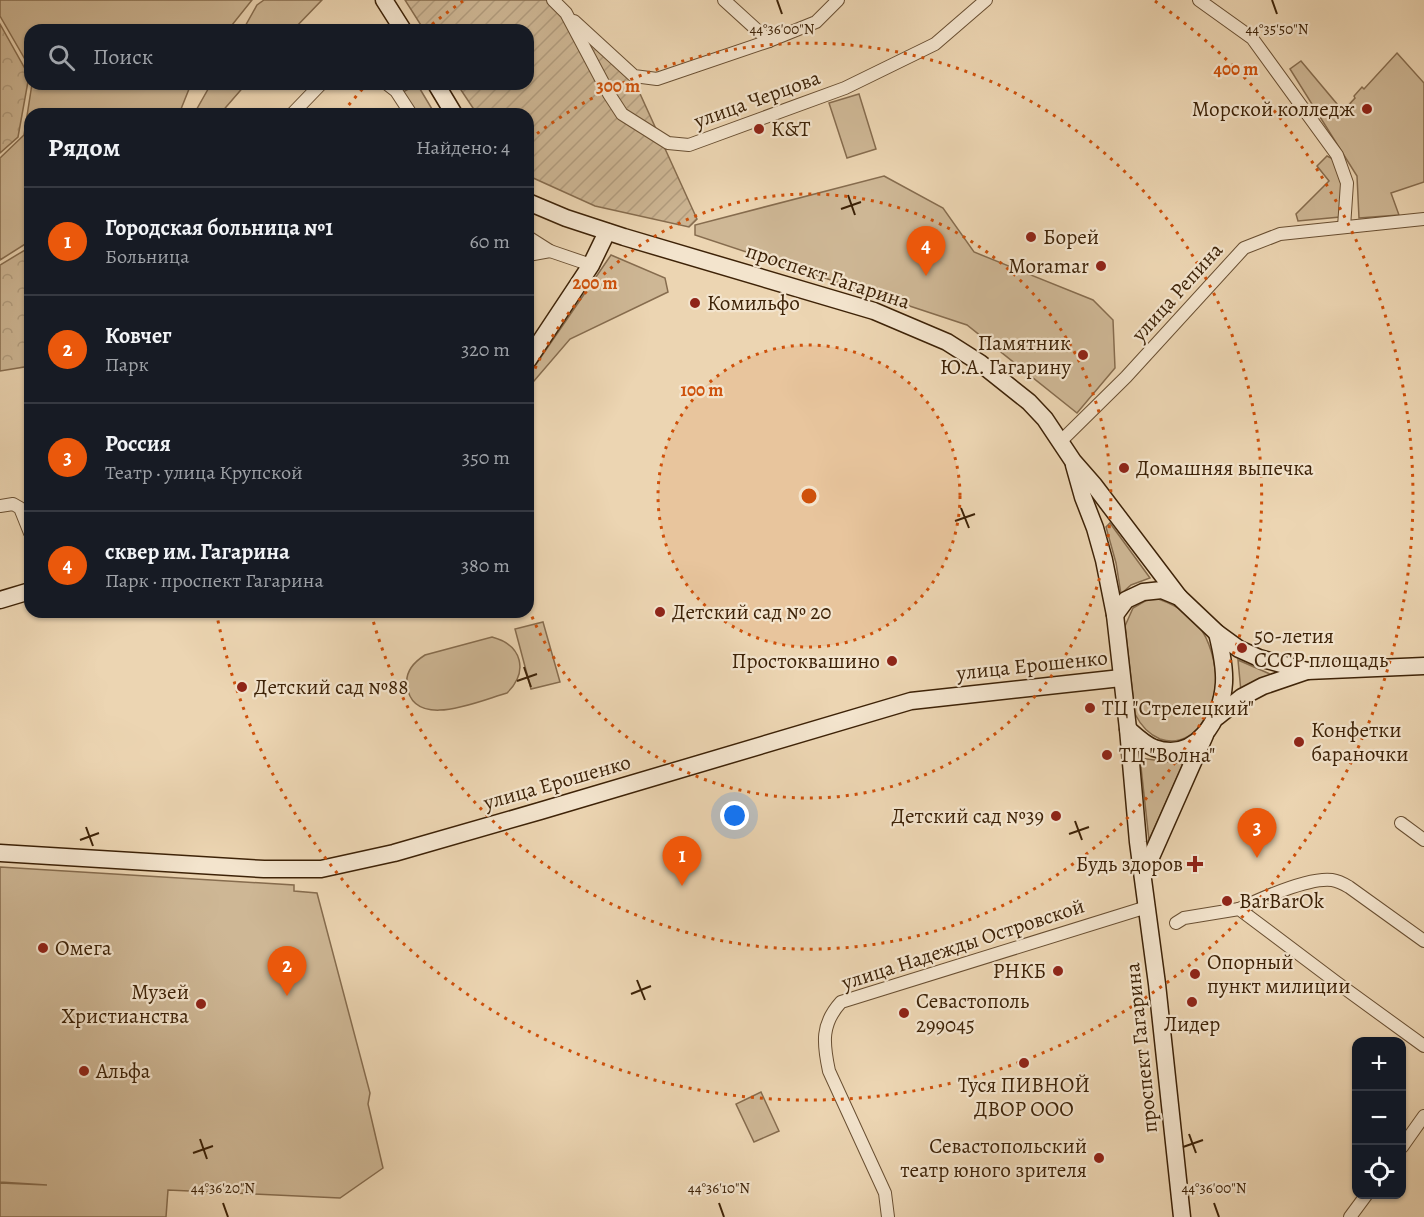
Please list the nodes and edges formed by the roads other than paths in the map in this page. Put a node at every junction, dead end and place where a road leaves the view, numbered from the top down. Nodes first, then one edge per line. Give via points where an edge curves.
1 (384, 0) edge
2 (553, 0) edge
3 (724, 0) edge
4 (838, 0) edge
5 (986, 0) edge
6 (1199, 0) edge
7 (566, 13) junction
8 (399, 24) edge
9 (769, 41) junction
10 (315, 90) edge
11 (395, 90) edge
12 (440, 90) edge
13 (298, 108) edge
14 (407, 108) edge
15 (450, 108) edge
16 (534, 205) edge
17 (1424, 219) edge
18 (1344, 227) junction
19 (607, 232) junction
20 (534, 241) edge
21 (550, 251) junction
22 (534, 254) edge
23 (591, 265) junction
24 (534, 351) edge
25 (1061, 441) junction
26 (1073, 461) junction
27 (0, 506) edge
28 (24, 520) edge
29 (24, 592) edge
30 (1, 596) edge
31 (1179, 597) junction
32 (1115, 615) junction
33 (1217, 633) junction
34 (1424, 666) edge
35 (1307, 671) junction
36 (1121, 678) junction
37 (1217, 717) junction
38 (1128, 729) junction
39 (1206, 734) junction
40 (1401, 823) dead end
41 (1424, 840) edge
42 (0, 853) edge
43 (1144, 874) junction
44 (1147, 907) junction
45 (1239, 909) junction
46 (1176, 923) dead end
47 (1424, 941) edge
48 (1424, 1046) edge
49 (1424, 1116) edge
50 (1402, 1145) edge
51 (1363, 1199) edge
52 (888, 1217) edge
53 (1182, 1217) edge
54 (1350, 1217) edge

1 - 8 main road
2 - 7 street, улица Черцова
3 - 9 street
4 - 9 street via 816,22
5 - 7 street, улица Черцова via 935,44 844,88 688,145 668,143 622,114
6 - 18 street via 1251,38 1337,155 1347,183
7 - 9 street via 634,76 657,79
10 - 13 street
11 - 14 street
12 - 15 main road
16 - 19 main road, проспект Гагарина
17 - 18 street, улица Репина
18 - 25 street, улица Репина via 1280,234 1244,248 1128,375
19 - 23 main road
19 - 25 main road, проспект Гагарина via 874,312 947,342 1029,402
20 - 21 street
21 - 22 street
21 - 23 street
23 - 24 main road
25 - 26 main road, проспект Гагарина
26 - 31 main road, проспект Гагарина
26 - 32 main road, проспект Гагарина via 1104,560
27 - 28 street via 18,506
29 - 30 main road
31 - 32 main road via 1162,590 1143,591 1126,600
31 - 33 main road
32 - 36 main road
33 - 35 main road via 1259,658
33 - 37 main road via 1224,682
34 - 35 main road
35 - 37 main road via 1242,697
36 - 38 main road
36 - 42 main road, улица Ерошенко via 911,701 428,843 321,869
37 - 39 main road
38 - 39 main road via 1142,741 1164,750 1186,747
38 - 43 main road, проспект Гагарина
39 - 43 main road, проспект Гагарина
40 - 41 street
43 - 44 main road, проспект Гагарина
44 - 52 street, улица Надежды Островской via 841,1002 832,1012 825,1029 829,1071 885,1193
44 - 53 main road, проспект Гагарина
45 - 46 street via 1184,918
45 - 47 street via 1275,892 1330,879 1340,881
45 - 48 street
49 - 50 street
51 - 54 street

